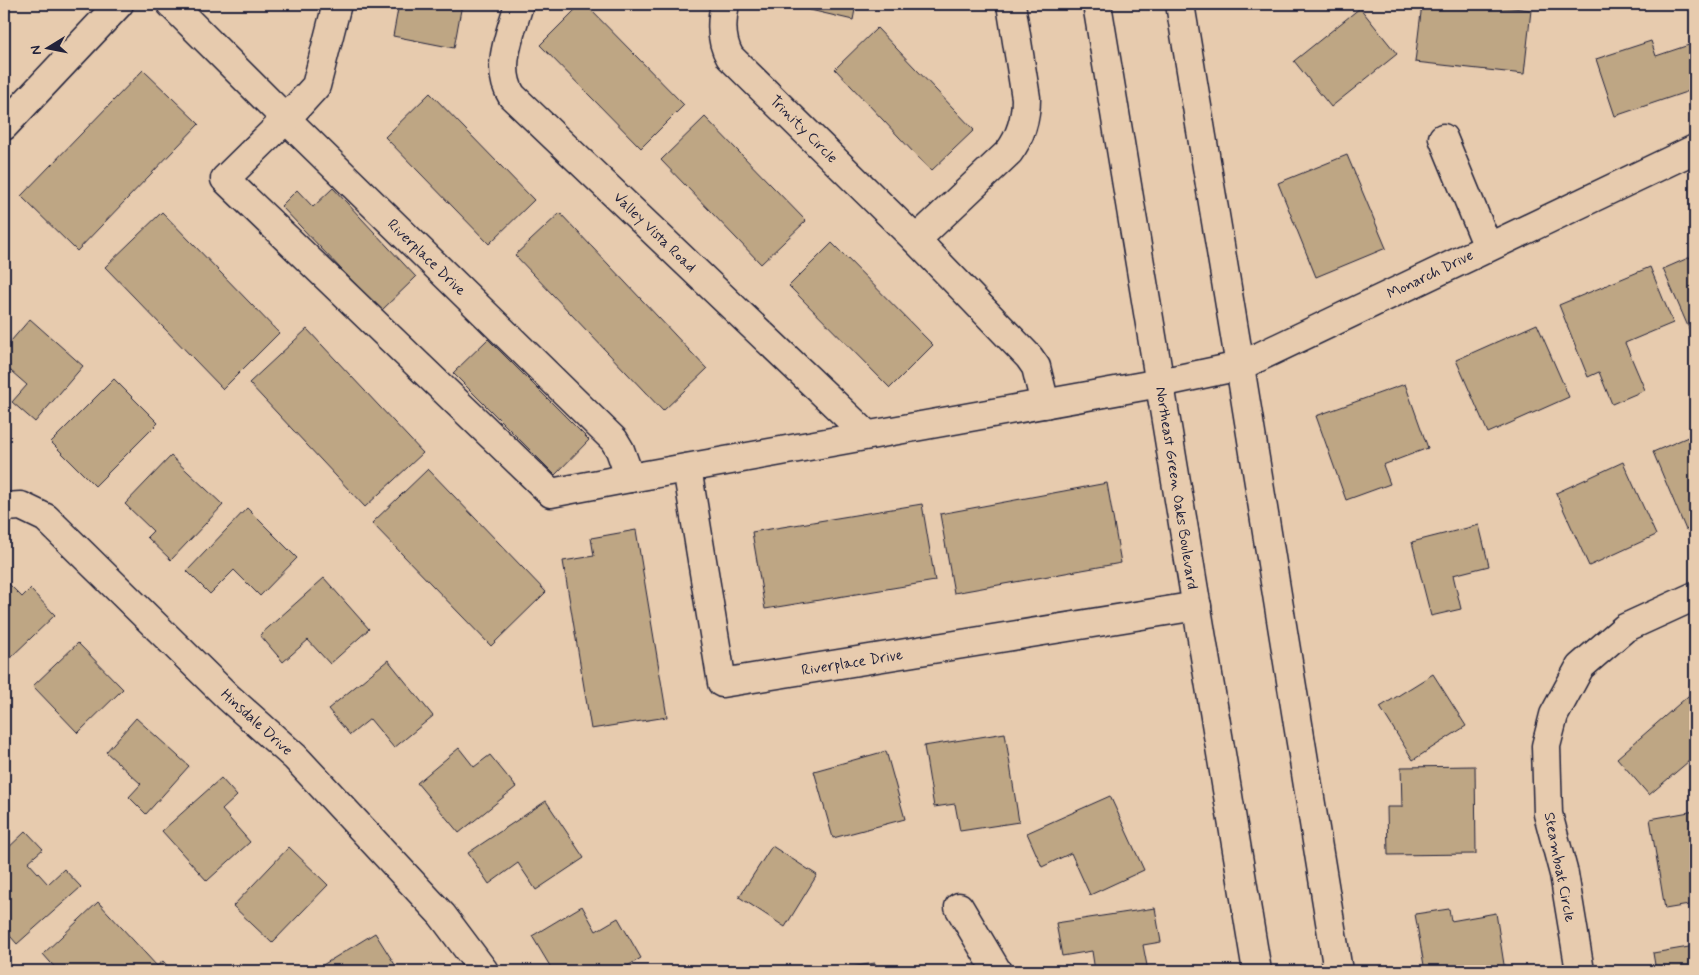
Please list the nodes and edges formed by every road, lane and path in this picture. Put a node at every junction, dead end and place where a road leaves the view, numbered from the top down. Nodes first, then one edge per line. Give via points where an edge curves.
1 (119, 4) edge
2 (171, 4) edge
3 (337, 4) edge
4 (519, 4) edge
5 (726, 4) edge
6 (1011, 4) edge
7 (1097, 4) edge
8 (1180, 4) edge
9 (286, 119) junction
10 (4, 126) edge
11 (1443, 138) dead end
12 (1695, 149) edge
13 (916, 240) junction
14 (1488, 247) junction
15 (1240, 366) junction
16 (1160, 383) junction
17 (1045, 404) junction
18 (867, 435) junction
19 (687, 468) junction
20 (630, 478) junction
21 (4, 507) edge
22 (1695, 596) edge
23 (1197, 606) junction
24 (959, 907) dead end
25 (484, 971) edge
26 (997, 971) edge
27 (1258, 971) edge
28 (1338, 971) edge
29 (1580, 971) edge

1 - 10 main road
2 - 9 main road, Riverplace Drive
3 - 9 main road via 316,86
4 - 18 main road, Valley Vista Road via 503,68 504,80 512,96
5 - 13 main road, Trinity Circle via 722,37 730,57
6 - 13 main road via 1026,98 1026,113 1017,142
7 - 16 main road, Northeast Green Oaks Boulevard
8 - 15 main road
9 - 20 main road, Riverplace Drive via 614,440
9 - 20 main road via 226,178 551,493
11 - 14 main road
12 - 14 main road, Monarch Drive
13 - 17 main road, Trinity Circle via 1036,367
14 - 15 main road, Monarch Drive
15 - 16 main road, Monarch Drive
15 - 28 main road
16 - 17 main road
16 - 23 main road, Northeast Green Oaks Boulevard
17 - 18 main road
18 - 19 main road
19 - 20 main road
19 - 23 main road, Riverplace Drive via 722,683
21 - 25 main road, Hinsdale Drive via 21,506 46,518 228,697 295,757 442,915
22 - 29 main road, Steamboat Circle via 1625,628 1580,667 1554,715 1546,746 1548,814 1564,874
23 - 27 main road, Northeast Green Oaks Boulevard
24 - 26 main road

